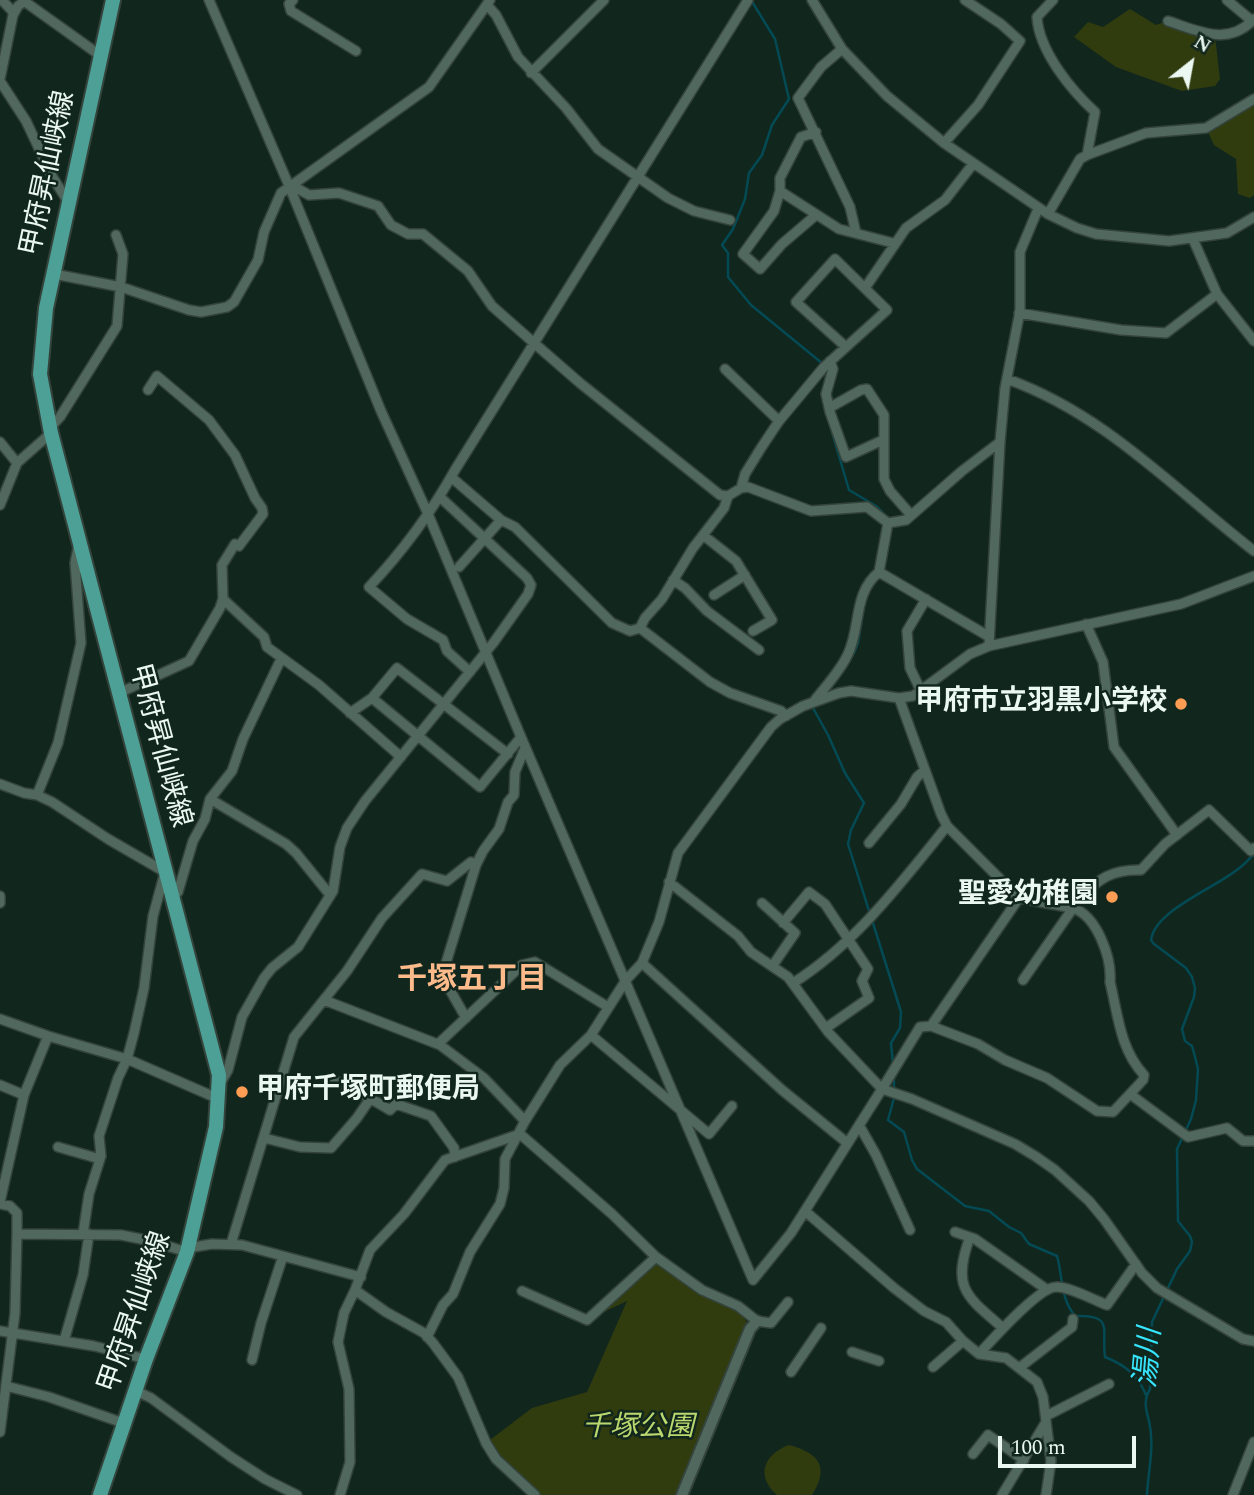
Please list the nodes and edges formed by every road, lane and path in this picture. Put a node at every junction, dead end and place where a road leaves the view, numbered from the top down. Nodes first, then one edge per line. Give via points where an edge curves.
1 (2, 0) edge
2 (25, 0) edge
3 (113, 0) edge
4 (209, 0) edge
5 (293, 0) edge
6 (604, 0) edge
7 (748, 0) edge
8 (812, 0) edge
9 (965, 0) edge
10 (1053, 0) edge
11 (1227, 0) edge
12 (489, 2) edge
13 (14, 13) junction
14 (1253, 20) edge
15 (1168, 21) dead end
16 (842, 49) junction
17 (356, 51) dead end
18 (101, 56) junction
19 (531, 73) junction
20 (0, 80) edge
21 (1254, 99) edge
22 (816, 132) junction
23 (944, 143) junction
24 (1087, 155) junction
25 (973, 164) junction
26 (638, 175) junction
27 (291, 187) junction
28 (780, 191) junction
29 (69, 202) junction
30 (1038, 209) junction
31 (1048, 214) junction
32 (816, 215) junction
33 (1254, 217) edge
34 (730, 220) dead end
35 (856, 233) junction
36 (116, 235) dead end
37 (1193, 239) junction
38 (894, 243) junction
39 (54, 274) junction
40 (121, 287) junction
41 (865, 288) junction
42 (1217, 294) junction
43 (1019, 313) junction
44 (1254, 341) edge
45 (534, 343) junction
46 (846, 347) junction
47 (830, 361) junction
48 (725, 369) dead end
49 (1007, 379) junction
50 (148, 390) dead end
51 (829, 408) junction
52 (779, 421) junction
53 (50, 430) junction
54 (883, 440) junction
55 (0, 442) edge
56 (1000, 442) junction
57 (17, 463) junction
58 (451, 477) junction
59 (741, 488) junction
60 (728, 496) junction
61 (440, 497) junction
62 (0, 505) edge
63 (428, 514) junction
64 (911, 515) junction
65 (500, 520) junction
66 (888, 523) junction
67 (703, 535) junction
68 (485, 539) junction
69 (79, 542) junction
70 (1254, 551) edge
71 (459, 567) dead end
72 (878, 572) junction
73 (745, 575) junction
74 (1254, 576) edge
75 (673, 580) junction
76 (715, 595) dead end
77 (223, 599) junction
78 (926, 599) junction
79 (1086, 624) junction
80 (640, 628) junction
81 (753, 631) dead end
82 (988, 641) junction
83 (759, 650) dead end
84 (486, 653) junction
85 (281, 659) junction
86 (470, 672) junction
87 (920, 691) junction
88 (119, 693) junction
89 (372, 698) junction
90 (899, 698) junction
91 (814, 701) junction
92 (444, 705) junction
93 (350, 713) junction
94 (786, 716) junction
95 (418, 737) junction
96 (521, 737) junction
97 (525, 748) junction
98 (508, 754) junction
99 (401, 757) junction
100 (925, 770) junction
101 (0, 784) edge
102 (37, 795) junction
103 (210, 799) junction
104 (947, 826) junction
105 (1177, 835) junction
106 (869, 844) dead end
107 (1254, 848) edge
108 (476, 865) junction
109 (165, 872) junction
110 (670, 882) junction
111 (172, 895) junction
112 (330, 895) junction
113 (0, 896) edge
114 (1020, 898) junction
115 (0, 903) edge
116 (762, 903) dead end
117 (1070, 908) junction
118 (783, 923) junction
119 (849, 939) junction
120 (642, 963) junction
121 (774, 965) junction
122 (626, 980) junction
123 (1023, 980) dead end
124 (793, 984) junction
125 (324, 1000) junction
126 (608, 1007) junction
127 (466, 1018) junction
128 (0, 1019) edge
129 (930, 1027) junction
130 (826, 1028) junction
131 (591, 1035) junction
132 (48, 1036) junction
133 (438, 1044) junction
134 (127, 1059) junction
135 (330, 1079) dead end
136 (0, 1085) edge
137 (881, 1089) junction
138 (219, 1093) junction
139 (1130, 1094) junction
140 (24, 1095) junction
141 (370, 1099) junction
142 (732, 1106) dead end
143 (682, 1112) junction
144 (525, 1121) junction
145 (859, 1125) junction
146 (520, 1133) junction
147 (264, 1138) junction
148 (1254, 1141) edge
149 (846, 1142) junction
150 (58, 1147) dead end
151 (455, 1157) junction
152 (100, 1159) junction
153 (0, 1203) edge
154 (805, 1211) junction
155 (910, 1230) dead end
156 (955, 1232) dead end
157 (17, 1234) junction
158 (86, 1234) junction
159 (970, 1237) junction
160 (231, 1244) junction
161 (187, 1250) junction
162 (283, 1256) junction
163 (656, 1258) junction
164 (1136, 1264) junction
165 (360, 1277) junction
166 (1046, 1289) junction
167 (355, 1290) junction
168 (522, 1291) dead end
169 (788, 1302) dead end
170 (1073, 1319) dead end
171 (757, 1321) junction
172 (821, 1328) dead end
173 (1003, 1328) junction
174 (0, 1331) edge
175 (11, 1334) junction
176 (427, 1337) junction
177 (64, 1341) junction
178 (963, 1341) junction
179 (1254, 1341) edge
180 (852, 1352) dead end
181 (979, 1354) junction
182 (146, 1359) junction
183 (252, 1360) dead end
184 (878, 1361) dead end
185 (933, 1367) dead end
186 (1020, 1368) junction
187 (791, 1372) dead end
188 (1109, 1384) dead end
189 (6, 1386) junction
190 (136, 1391) junction
191 (1046, 1419) junction
192 (126, 1423) junction
193 (0, 1432) edge
194 (1254, 1442) edge
195 (973, 1454) dead end
196 (1024, 1460) junction
197 (100, 1495) edge
198 (297, 1495) edge
199 (340, 1495) edge
200 (535, 1495) edge
201 (682, 1495) edge
202 (1002, 1495) edge
203 (1046, 1495) edge
204 (1233, 1495) edge

1 - 13 street
2 - 13 street
2 - 18 street
3 - 18 main road, 甲府昇仙峡線
4 - 27 street
5 - 17 street via 291,11
6 - 19 street
7 - 26 street
8 - 16 street
9 - 23 street via 1020,41 978,105
10 - 24 street via 1037,17 1037,27 1048,56 1095,112
11 - 14 street
12 - 19 street
12 - 27 street via 429,87
13 - 20 street
14 - 15 street via 1244,30 1215,36
16 - 22 street via 821,67 798,99
16 - 23 street via 887,96
18 - 29 main road, 甲府昇仙峡線
19 - 26 street via 598,149
20 - 29 street
21 - 24 street via 1206,128 1146,133
22 - 28 street via 801,137 780,178
22 - 35 street via 850,207
23 - 25 street
24 - 31 street via 1080,159
25 - 30 street
25 - 38 street via 945,200 906,228
26 - 34 street via 694,211
26 - 45 street
27 - 40 street via 276,201 258,260 227,307 189,310
27 - 45 street via 309,195 340,192 378,206 391,225 408,234 423,234 468,271 492,306
27 - 63 street via 380,411
28 - 32 street
28 - 32 street via 774,211 743,254 760,269
29 - 39 main road, 甲府昇仙峡線
30 - 31 street
30 - 43 street via 1020,253
31 - 37 street via 1096,233
32 - 35 street
33 - 37 street via 1227,233
35 - 38 street
36 - 40 street via 122,254
37 - 42 street
38 - 41 street
39 - 40 street
39 - 53 main road, 甲府昇仙峡線 via 40,374
40 - 53 street via 113,336
41 - 46 street via 887,310
41 - 46 street via 835,260 796,302
42 - 43 street via 1166,333
42 - 44 street
43 - 49 street
45 - 58 street
45 - 60 street via 712,490
46 - 47 street
47 - 51 street
47 - 52 street
48 - 52 street
49 - 56 street
49 - 70 street via 1071,409 1121,440
50 - 77 street via 157,376 209,420 235,455 262,508 263,514 222,565
51 - 54 street via 846,457
51 - 54 street via 867,389 884,415
52 - 59 street
53 - 57 street
53 - 69 main road, 甲府昇仙峡線
54 - 64 street via 884,479
55 - 57 street
56 - 64 street
56 - 82 street
57 - 62 street
58 - 61 street
58 - 65 street
59 - 60 street
59 - 66 street via 811,511 867,507
60 - 67 street
61 - 63 street
61 - 68 street
63 - 84 street
63 - 86 street via 369,587 443,640 447,651
64 - 66 street
65 - 68 street
65 - 80 street via 515,527 612,623 630,631
66 - 72 street
67 - 73 street via 736,561
67 - 75 street
68 - 71 street
68 - 84 street via 531,585
69 - 88 main road, 甲府昇仙峡線
69 - 102 street via 75,563 81,643 58,743
72 - 78 street
72 - 91 street via 862,591 847,657
73 - 76 street
73 - 81 street via 772,620
74 - 79 street via 1181,604
75 - 80 street
75 - 83 street
77 - 85 street
77 - 88 street via 189,660
78 - 82 street
78 - 87 street via 907,631 910,668
79 - 82 street
79 - 105 street via 1103,662 1114,747
80 - 94 street via 710,682
82 - 87 street
84 - 86 street
84 - 96 street
85 - 93 street
85 - 103 street via 232,771
86 - 92 street
87 - 90 street
88 - 109 main road, 甲府昇仙峡線
89 - 92 street via 397,668
89 - 93 street
89 - 95 street
90 - 91 street via 851,691
90 - 100 street
91 - 94 street
92 - 95 street
92 - 98 street
93 - 99 street
94 - 110 street via 761,737 683,844
95 - 98 street via 481,787
95 - 99 street
96 - 97 street
96 - 98 street
97 - 108 street via 515,772 514,795
97 - 122 street
99 - 112 street via 347,828
100 - 104 street
100 - 106 street
101 - 102 street
102 - 109 street
103 - 111 street via 178,892
103 - 112 street via 286,844
104 - 114 street
104 - 119 street
105 - 107 street via 1209,810 1251,851
105 - 117 street via 1141,870 1109,874
108 - 125 street via 471,862 447,881 422,874 382,918
108 - 127 street via 442,976
109 - 111 main road, 甲府昇仙峡線
109 - 134 street
110 - 120 street
110 - 121 street via 751,952
111 - 138 main road, 甲府昇仙峡線 via 219,1075
112 - 138 street via 298,947 264,978 242,1017
113 - 115 street
114 - 117 street
114 - 129 street
116 - 118 street
117 - 123 street
117 - 139 street via 1091,920 1111,971 1126,1050 1144,1074
118 - 119 street via 809,892 825,904
118 - 121 street via 795,933
119 - 124 street
119 - 130 street via 868,969 862,981 869,998
120 - 122 street
120 - 149 street
121 - 124 street
122 - 126 street
122 - 143 street
124 - 130 street
125 - 133 street
125 - 147 street via 290,1046
126 - 127 street via 535,962 522,965
126 - 131 street
127 - 133 street
128 - 132 street
129 - 137 street via 920,1027
129 - 139 street via 978,1044 1047,1078 1097,1111 1113,1112
130 - 137 street
131 - 143 street
131 - 144 street via 560,1065
132 - 134 street
132 - 140 street
133 - 144 street via 484,1078
134 - 138 street
134 - 152 street via 99,1136
135 - 141 street
136 - 140 street
137 - 145 street
137 - 164 street via 1035,1156 1088,1201
138 - 161 main road, 甲府昇仙峡線 via 216,1127
139 - 148 street via 1188,1137 1227,1128 1243,1141
140 - 153 street
141 - 147 street via 331,1148 300,1147
141 - 151 street via 390,1110 396,1104 430,1116 454,1148
142 - 143 street via 709,1134
143 - 154 street via 753,1280
144 - 146 street
145 - 149 street
145 - 155 street
146 - 151 street
146 - 163 street
146 - 176 street via 505,1159 500,1204
147 - 160 street
149 - 154 street
150 - 152 street
151 - 165 street via 445,1160 370,1250
152 - 158 street via 89,1194
153 - 157 street via 18,1213
154 - 178 street via 894,1289 946,1322
156 - 159 street
157 - 158 street
157 - 175 street
158 - 161 street via 121,1235
158 - 177 street via 83,1275
159 - 166 street
159 - 173 street via 961,1276 969,1298
160 - 161 street
160 - 162 street
161 - 182 main road, 甲府昇仙峡線
162 - 165 street
162 - 183 street
163 - 168 street via 587,1320
163 - 171 street
164 - 166 street via 1107,1305 1058,1286
164 - 179 street via 1165,1292 1243,1339
165 - 167 street
166 - 173 street
167 - 176 street
167 - 199 street via 344,1312 338,1342 349,1389 350,1462
169 - 171 street via 771,1323
170 - 186 street via 1072,1326
171 - 201 street
172 - 187 street
173 - 181 street
174 - 175 street
175 - 177 street
175 - 189 street
176 - 200 street via 458,1377 495,1459
177 - 182 street
178 - 181 street
178 - 185 street
180 - 184 street
181 - 186 street via 1006,1358
182 - 190 main road, 甲府昇仙峡線
186 - 191 street via 1037,1382
188 - 191 street
189 - 192 street
189 - 193 street
190 - 192 main road, 甲府昇仙峡線
190 - 198 street via 265,1479
191 - 196 street
191 - 203 street via 1051,1461
192 - 197 main road, 甲府昇仙峡線
194 - 204 street
195 - 196 street via 988,1435
196 - 202 street

